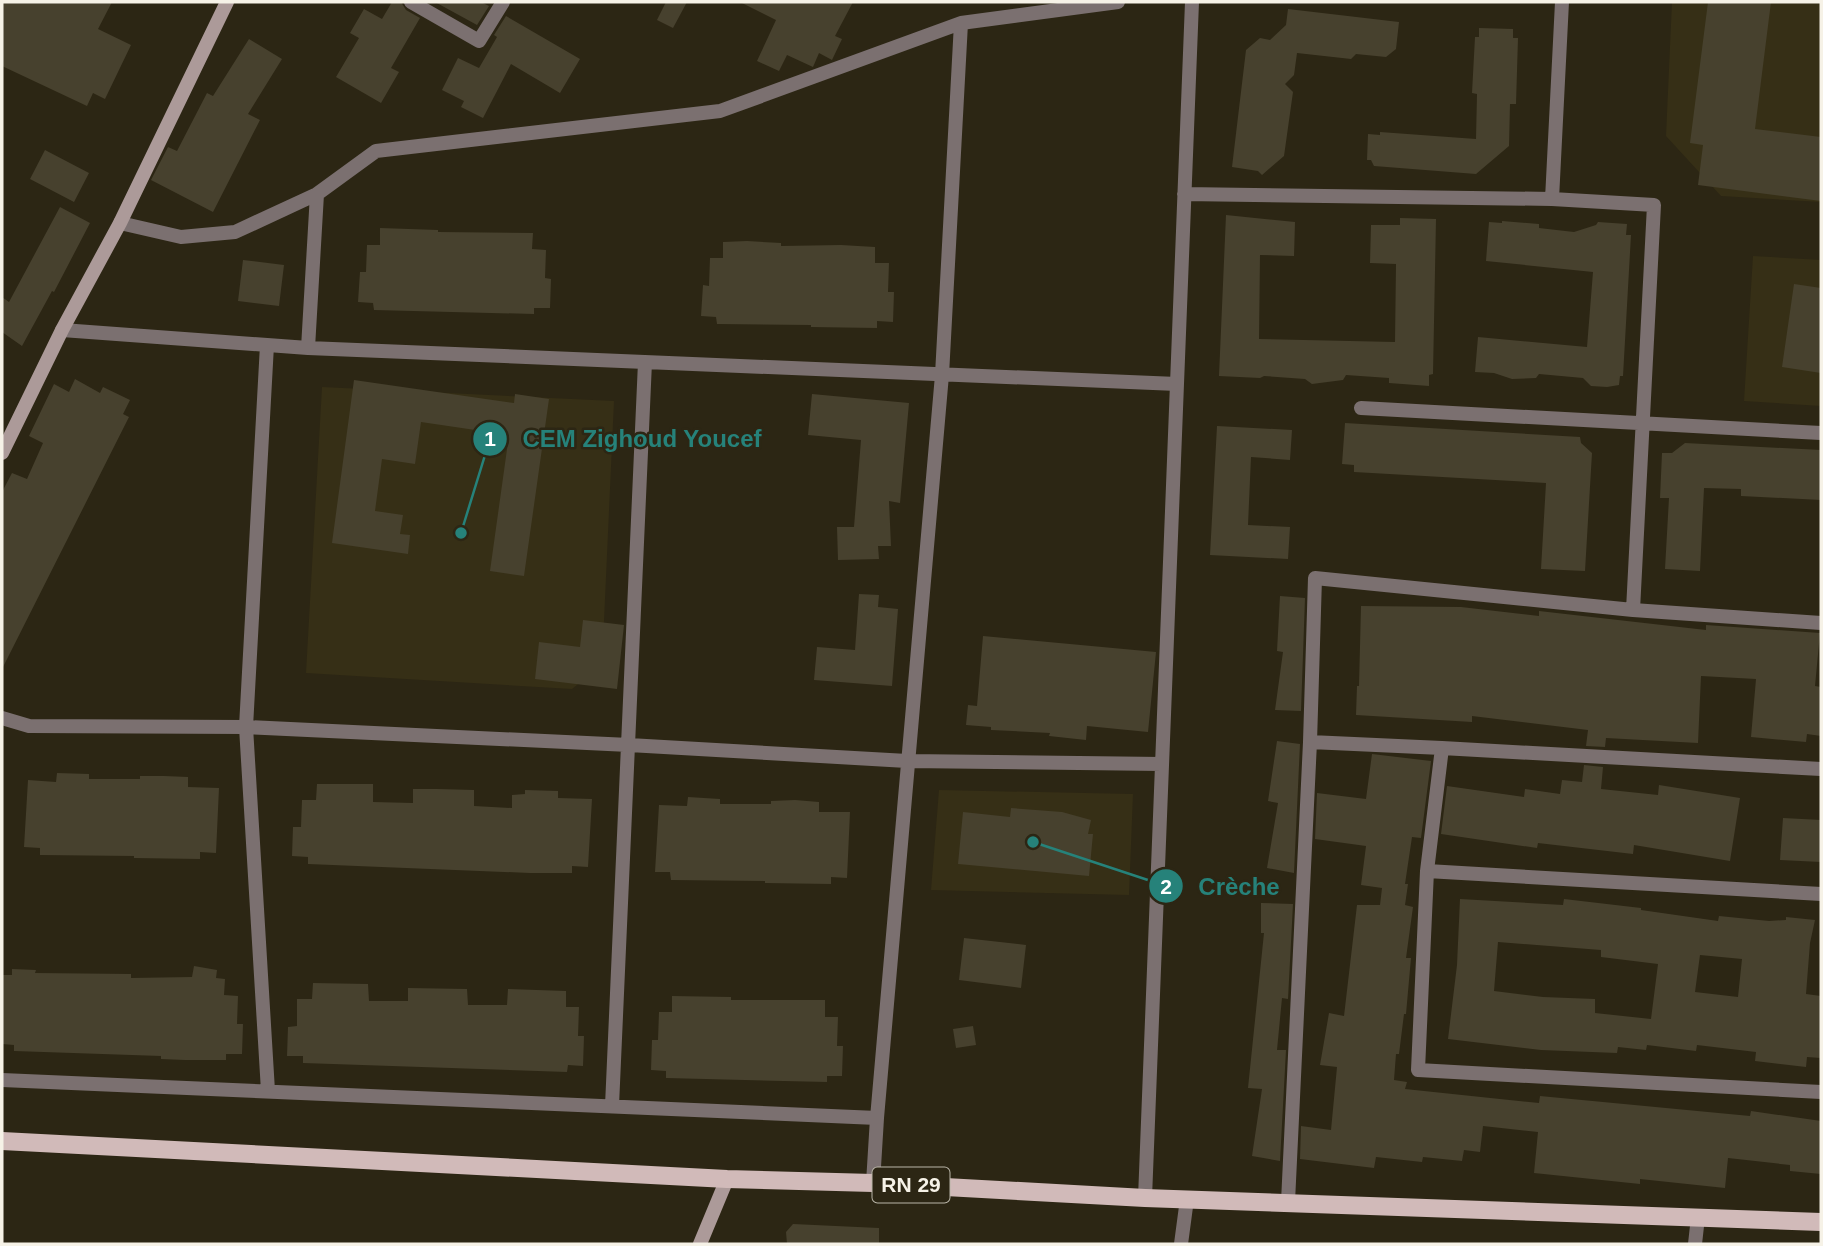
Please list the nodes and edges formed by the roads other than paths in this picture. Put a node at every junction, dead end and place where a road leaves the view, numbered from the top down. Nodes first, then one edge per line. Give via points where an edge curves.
1 (227, 2) edge
2 (411, 2) edge
3 (503, 2) edge
4 (1118, 2) edge
5 (1192, 2) edge
6 (1562, 2) edge
7 (961, 23) junction
8 (317, 194) junction
9 (1184, 194) junction
10 (1552, 199) junction
11 (120, 223) junction
12 (62, 330) junction
13 (267, 345) junction
14 (308, 348) junction
15 (645, 362) junction
16 (942, 375) junction
17 (1177, 384) junction
18 (1361, 408) dead end
19 (1644, 423) junction
20 (1821, 433) edge
21 (2, 453) edge
22 (1633, 610) junction
23 (1821, 623) edge
24 (2, 718) edge
25 (246, 727) junction
26 (1310, 742) junction
27 (629, 745) junction
28 (1443, 748) junction
29 (907, 761) junction
30 (1162, 764) junction
31 (1821, 769) edge
32 (1427, 871) junction
33 (1821, 894) edge
34 (2, 1080) edge
35 (268, 1091) junction
36 (1821, 1092) edge
37 (612, 1106) junction
38 (877, 1118) junction
39 (2, 1141) edge
40 (726, 1180) junction
41 (873, 1183) junction
42 (1145, 1198) junction
43 (1187, 1199) junction
44 (1288, 1202) junction
45 (1698, 1217) junction
46 (1821, 1222) edge
47 (700, 1244) edge
48 (1181, 1244) edge
49 (1695, 1244) edge

1 - 11 street
2 - 3 street via 479,41
4 - 7 street
5 - 9 street
6 - 10 street
7 - 8 street via 720,111 376,151
7 - 16 street
8 - 11 street via 235,232 181,237
8 - 14 street
9 - 10 street
9 - 17 street
10 - 19 street via 1654,205
11 - 12 street
12 - 13 street
12 - 21 street
13 - 14 street
13 - 25 street
14 - 15 street
15 - 16 street
15 - 27 street
16 - 17 street
16 - 29 street
17 - 30 street
18 - 19 street
19 - 20 street
19 - 22 street
22 - 23 street
22 - 26 street via 1315,578
24 - 25 street via 29,726
25 - 27 street
25 - 35 street
26 - 28 street
26 - 44 street
27 - 29 street
27 - 37 street
28 - 31 street
28 - 32 street
29 - 30 street
29 - 38 street
30 - 42 street
32 - 33 street
32 - 36 street via 1419,1070
34 - 35 street
35 - 37 street
37 - 38 street
38 - 41 street
39 - 40 main road, RN 29
40 - 41 main road, RN 29
40 - 47 street
41 - 42 main road, RN 29
42 - 43 main road, RN 29
43 - 44 main road, RN 29
43 - 48 street
44 - 45 main road, RN 29
45 - 46 main road, RN 29
45 - 49 street

